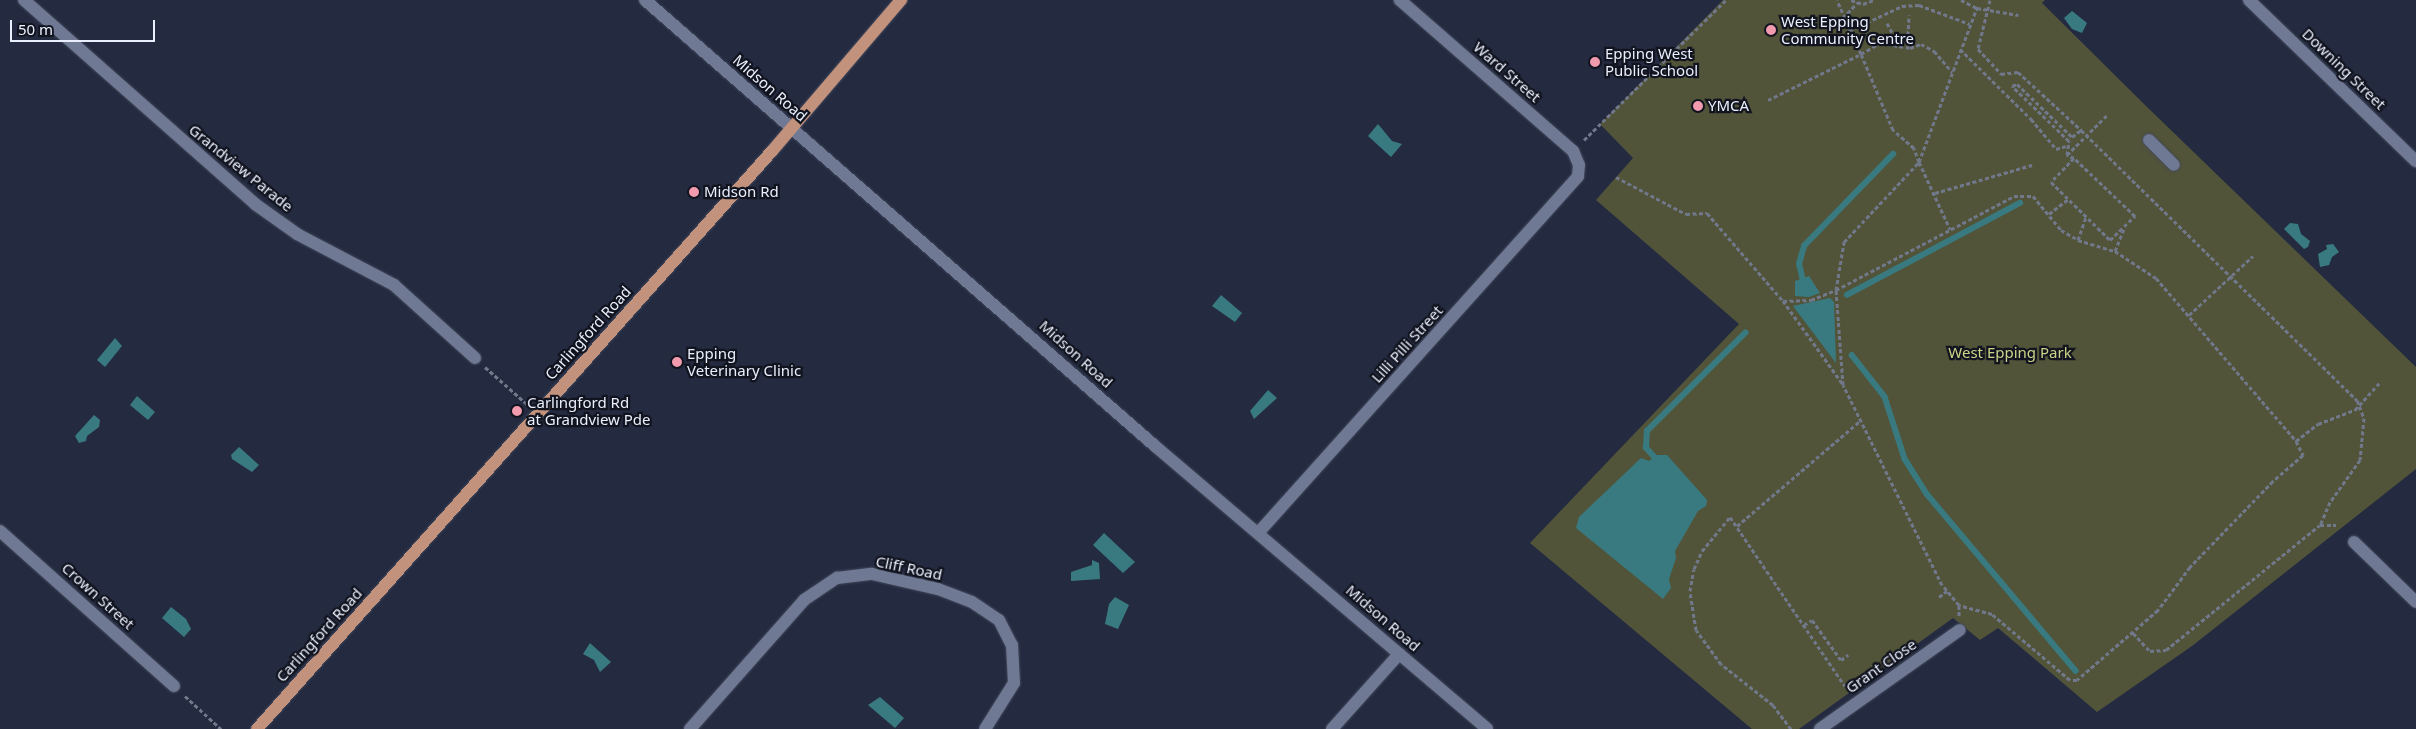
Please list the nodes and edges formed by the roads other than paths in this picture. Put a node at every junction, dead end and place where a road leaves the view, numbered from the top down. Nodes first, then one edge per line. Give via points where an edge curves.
1 (24, 0) edge
2 (645, 0) edge
3 (901, 0) edge
4 (1400, 0) edge
5 (2248, 0) edge
6 (792, 128) junction
7 (2149, 140) dead end
8 (2416, 161) edge
9 (2174, 165) dead end
10 (1578, 176) joint
11 (475, 358) road end
12 (0, 531) edge
13 (1259, 532) junction
14 (2354, 542) dead end
15 (2416, 602) edge
16 (1960, 630) road end
17 (1399, 654) junction
18 (174, 686) road end
19 (257, 729) edge
20 (690, 729) edge
21 (985, 729) edge
22 (1332, 729) edge
23 (1487, 729) edge
24 (1820, 729) edge

1 - 11 street, Grandview Parade via 255,204 297,234 394,286
2 - 6 street, Midson Road
3 - 6 main road, Carlingford Road
4 - 10 street, Ward Street via 1573,151 1579,165
5 - 8 street, Downing Street
6 - 13 street, Midson Road via 1155,446
6 - 19 main road, Carlingford Road
7 - 9 street
10 - 13 street, Lilli Pilli Street
12 - 18 street, Crown Street
13 - 17 street, Midson Road
14 - 15 street
16 - 24 street, Grant Close
17 - 22 street
17 - 23 street, Midson Road
20 - 21 street, Cliff Road via 804,600 837,578 872,574 972,602 1000,620 1012,645 1014,683

